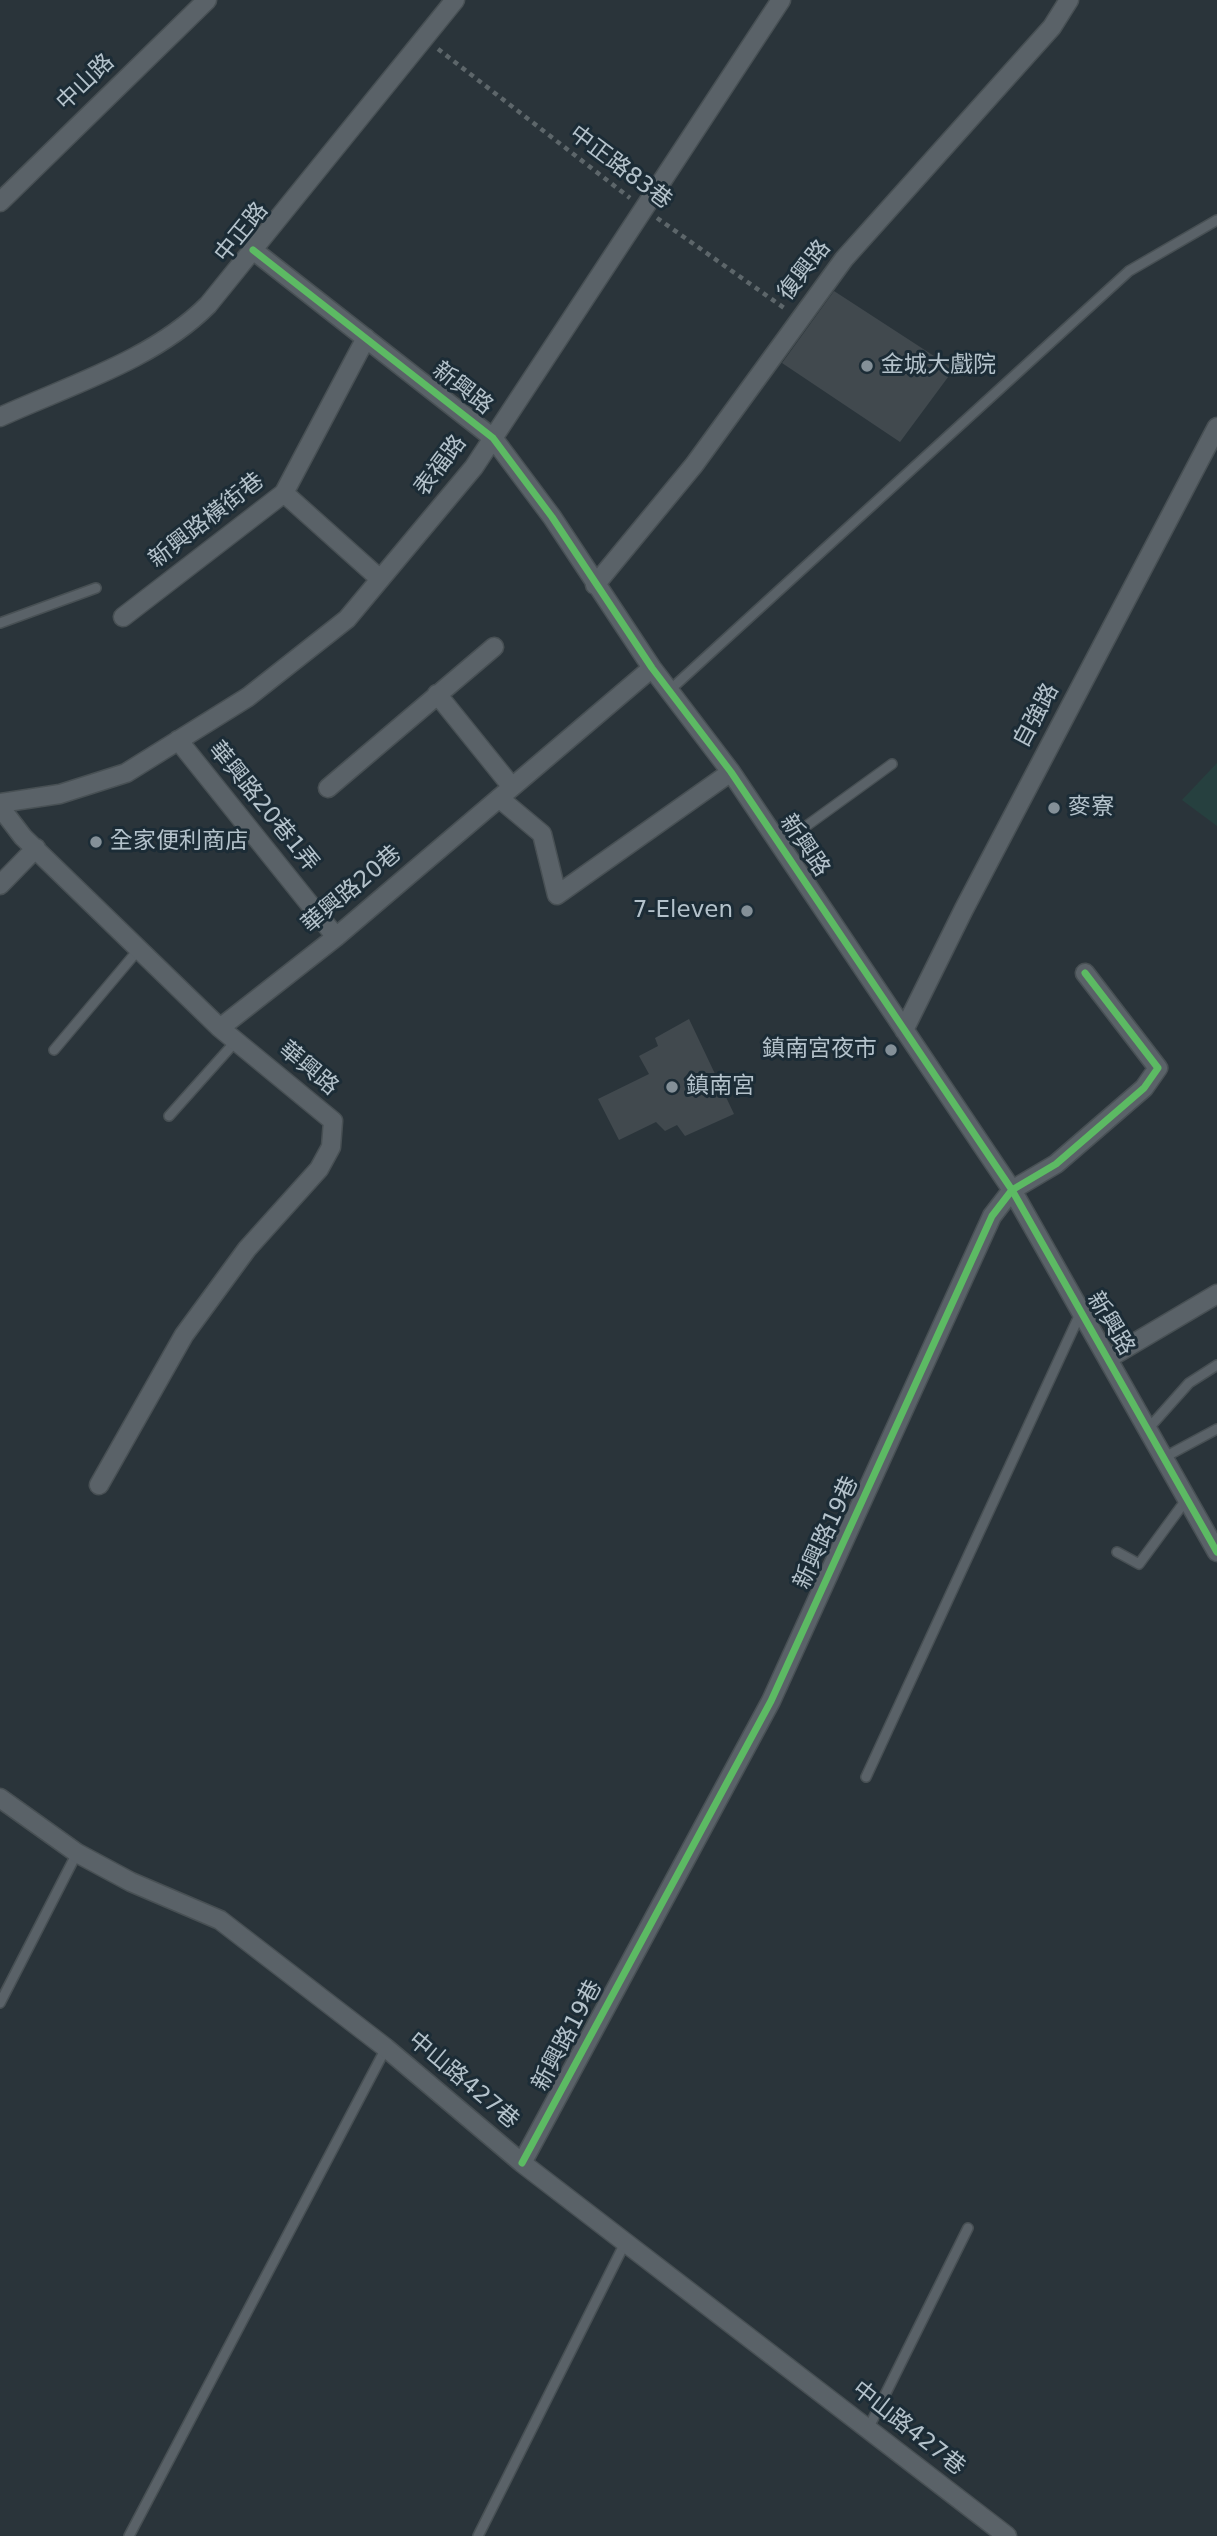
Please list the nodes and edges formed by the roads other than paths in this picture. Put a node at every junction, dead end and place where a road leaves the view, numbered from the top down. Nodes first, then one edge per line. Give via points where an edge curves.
1 (207, 0) edge
2 (455, 0) edge
3 (781, 0) edge
4 (1069, 0) edge
5 (0, 202) edge
6 (1217, 220) edge
7 (253, 250) junction
8 (366, 338) junction
9 (0, 417) edge
10 (1217, 427) edge
11 (493, 438) junction
12 (284, 493) junction
13 (380, 579) junction
14 (595, 585) junction
15 (96, 588) dead end
16 (123, 617) dead end
17 (0, 623) edge
18 (494, 648) dead end
19 (652, 668) junction
20 (671, 689) junction
21 (437, 694) junction
22 (178, 740) junction
23 (892, 764) dead end
24 (731, 772) junction
25 (328, 788) dead end
26 (506, 793) junction
27 (0, 805) edge
28 (780, 845) junction
29 (36, 848) junction
30 (0, 885) edge
31 (336, 937) junction
32 (141, 948) junction
33 (1085, 973) dead end
34 (220, 1028) junction
35 (904, 1030) junction
36 (236, 1041) junction
37 (54, 1050) dead end
38 (169, 1116) dead end
39 (1012, 1190) junction
40 (1217, 1294) edge
41 (1080, 1314) junction
42 (1109, 1358) junction
43 (1217, 1365) edge
44 (1148, 1429) junction
45 (1217, 1429) edge
46 (1163, 1458) junction
47 (99, 1485) dead end
48 (1186, 1500) junction
49 (1118, 1552) dead end
50 (1217, 1552) edge
51 (866, 1777) dead end
52 (0, 1798) edge
53 (77, 1853) junction
54 (0, 2003) edge
55 (386, 2048) junction
56 (522, 2163) junction
57 (968, 2228) dead end
58 (625, 2242) junction
59 (868, 2429) junction
60 (129, 2536) edge
61 (478, 2536) edge
62 (1007, 2536) edge

1 - 5 street, 中山路
2 - 7 street, 中正路
3 - 11 street, 表福路
4 - 14 street, 復興路 via 1052,27 844,259 694,465
6 - 20 lane via 1129,271
7 - 8 street, 新興路
7 - 9 street, 中正路 via 184,329
8 - 11 street, 新興路
8 - 12 street, 新興路橫街巷
10 - 35 street, 自強路
11 - 13 street, 表福路
11 - 14 street, 新興路
12 - 13 street
12 - 16 street, 新興路橫街巷
13 - 22 street, 表福路 via 347,619 248,697
14 - 19 street, 新興路
15 - 17 lane
18 - 21 street
19 - 20 street, 新興路
19 - 26 street, 華興路20巷
20 - 24 street, 新興路
21 - 25 street
21 - 26 street
22 - 27 street, 表福路 via 126,773 60,794
22 - 31 street, 華興路20巷1弄
23 - 28 lane
24 - 26 street via 557,895 542,835
24 - 28 street, 新興路
26 - 31 street, 華興路20巷
27 - 29 street, 華興路
28 - 35 street, 新興路
29 - 30 street
29 - 32 street, 華興路
31 - 34 street, 華興路20巷
32 - 34 street, 華興路
32 - 37 lane
33 - 39 street, 新興路19巷 via 1158,1068 1144,1088 1056,1164
34 - 36 street, 華興路
35 - 39 street, 新興路
36 - 38 lane
36 - 47 street, 華興路 via 332,1121 331,1147 319,1169 247,1249 184,1335
39 - 41 street, 新興路
39 - 56 street, 新興路19巷 via 992,1216 771,1701
40 - 42 street
41 - 42 street, 新興路
41 - 51 lane
42 - 44 street, 新興路
43 - 44 lane via 1189,1383
44 - 46 street, 新興路
45 - 46 lane
46 - 48 street, 新興路
48 - 49 lane via 1139,1564
48 - 50 street, 新興路
52 - 53 street, 中山路427巷
53 - 54 lane
53 - 55 street, 中山路427巷 via 220,1920
55 - 56 street, 中山路427巷
55 - 60 lane
56 - 58 street, 中山路427巷
57 - 59 lane
58 - 59 street, 中山路427巷
58 - 61 lane
59 - 62 street, 中山路427巷

